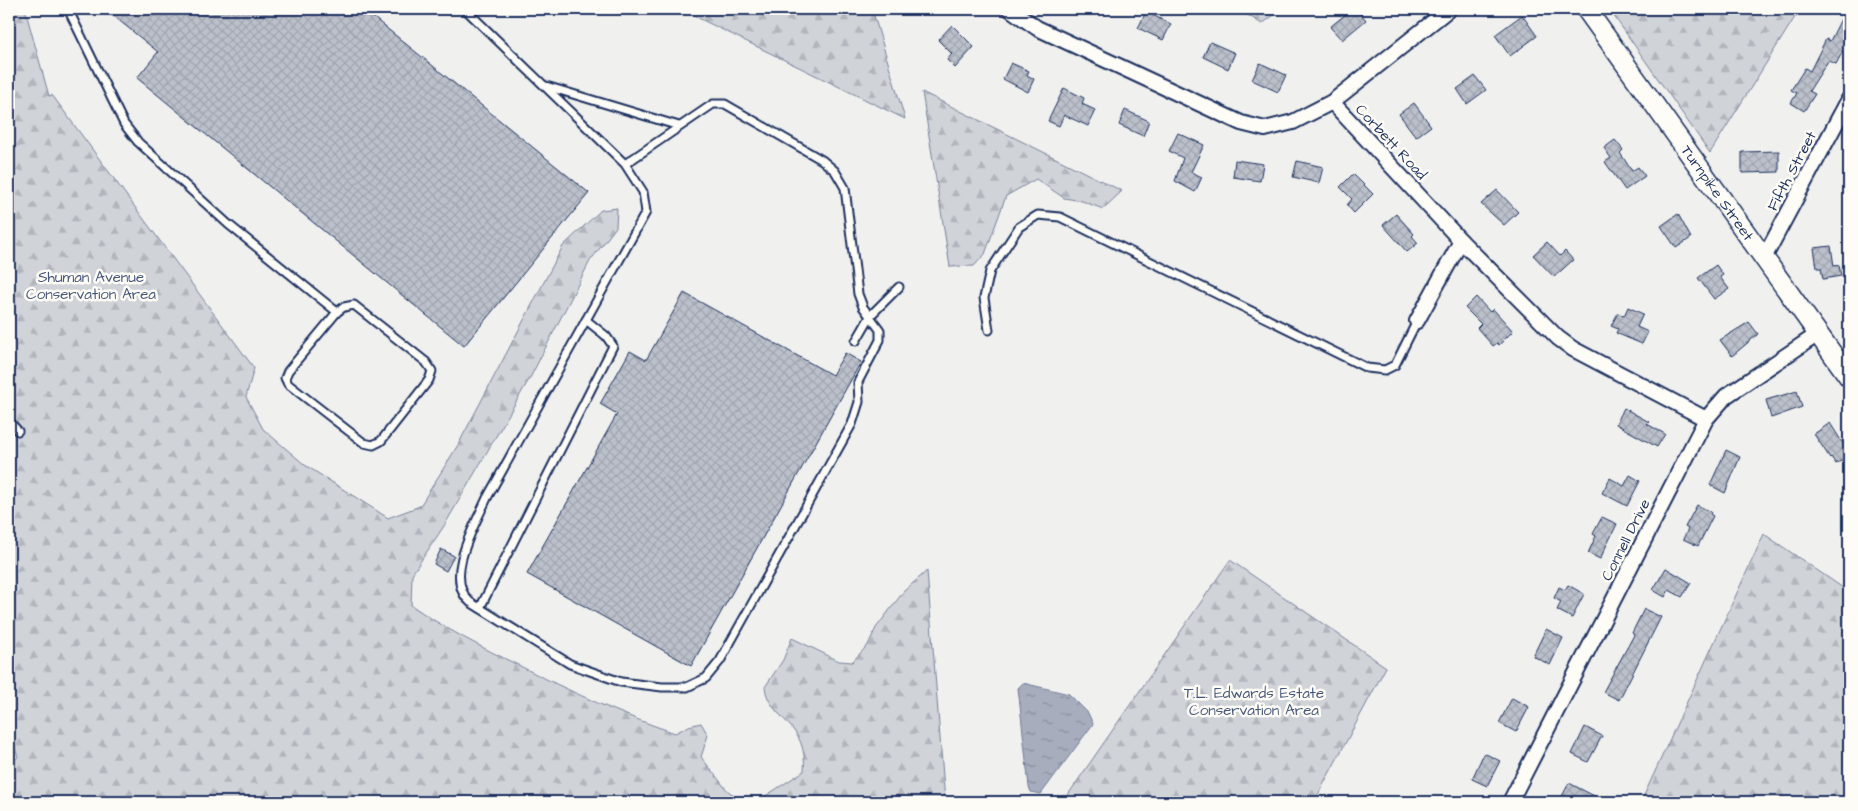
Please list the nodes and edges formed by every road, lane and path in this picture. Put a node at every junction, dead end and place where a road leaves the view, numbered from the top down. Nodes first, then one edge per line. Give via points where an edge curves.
1 (68, 9) edge
2 (464, 9) edge
3 (1010, 9) edge
4 (1449, 9) edge
5 (1586, 9) edge
6 (544, 85) junction
7 (1849, 99) edge
8 (1332, 102) junction
9 (679, 126) junction
10 (625, 164) junction
11 (1461, 241) junction
12 (1764, 258) junction
13 (899, 287) dead end
14 (337, 312) junction
15 (871, 315) junction
16 (586, 320) junction
17 (1417, 321) joint
18 (990, 330) dead end
19 (1818, 334) junction
20 (856, 340) dead end
21 (1849, 377) edge
22 (1706, 418) junction
23 (9, 421) edge
24 (18, 431) dead end
25 (480, 608) junction
26 (1510, 802) edge

1 - 14 lane via 124,124 138,142 228,224
2 - 6 lane
3 - 8 street, Corbett Road via 1037,28 1241,123 1265,129 1293,122
4 - 8 street
5 - 12 street, Turnpike Street
6 - 9 lane
6 - 10 lane
7 - 12 street, Fifth Street
8 - 11 street, Corbett Road
9 - 10 lane
9 - 15 lane via 713,104 725,104 822,160 835,171 845,188 858,294 863,307
10 - 16 lane via 643,192 646,212
11 - 17 street
11 - 22 street, Corbett Road via 1558,338
12 - 19 street, Turnpike Street
13 - 15 lane
14 - 14 lane via 285,378 288,384 364,443 373,445 380,441 429,380 432,371 426,362 354,305
15 - 20 lane
15 - 25 lane via 880,330 880,340 858,382 859,402 852,424 720,661 706,678 686,687 621,682 570,664
16 - 25 lane via 487,498 468,540 459,580 463,596
16 - 25 lane via 613,346
17 - 18 lane via 1395,365 1385,370 1367,368 1060,217 1038,215 1019,227 990,271 984,298
19 - 21 street, Turnpike Street
19 - 22 street, Connell Drive via 1726,396
22 - 26 street, Connell Drive
23 - 24 lane

